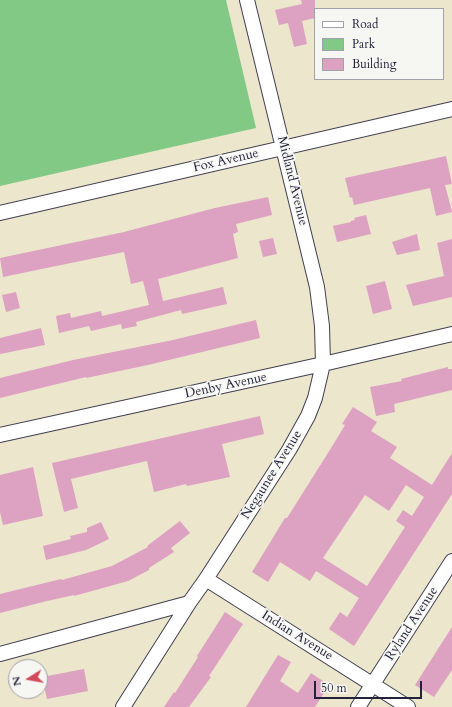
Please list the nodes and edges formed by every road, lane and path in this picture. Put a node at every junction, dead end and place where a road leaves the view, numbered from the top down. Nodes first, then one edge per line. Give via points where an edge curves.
1 (247, 0) edge
2 (452, 109) edge
3 (284, 148) junction
4 (0, 213) edge
5 (452, 334) edge
6 (323, 364) junction
7 (0, 435) edge
8 (452, 560) edge
9 (206, 579) junction
10 (189, 603) junction
11 (0, 654) edge
12 (373, 685) junction
13 (123, 707) edge
14 (358, 707) edge
15 (408, 707) edge

1 - 3 street, Midland Avenue
2 - 3 street, Fox Avenue
3 - 4 street, Fox Avenue
3 - 6 street, Midland Avenue via 317,287
5 - 6 street, Denby Avenue
6 - 7 street, Denby Avenue
6 - 9 street, Negaunee Avenue via 315,398 299,434
8 - 12 street, Ryland Avenue
9 - 10 street, Negaunee Avenue
9 - 12 street, Indian Avenue
10 - 11 street
10 - 13 street
12 - 14 street, Ryland Avenue
12 - 15 street, Indian Avenue

